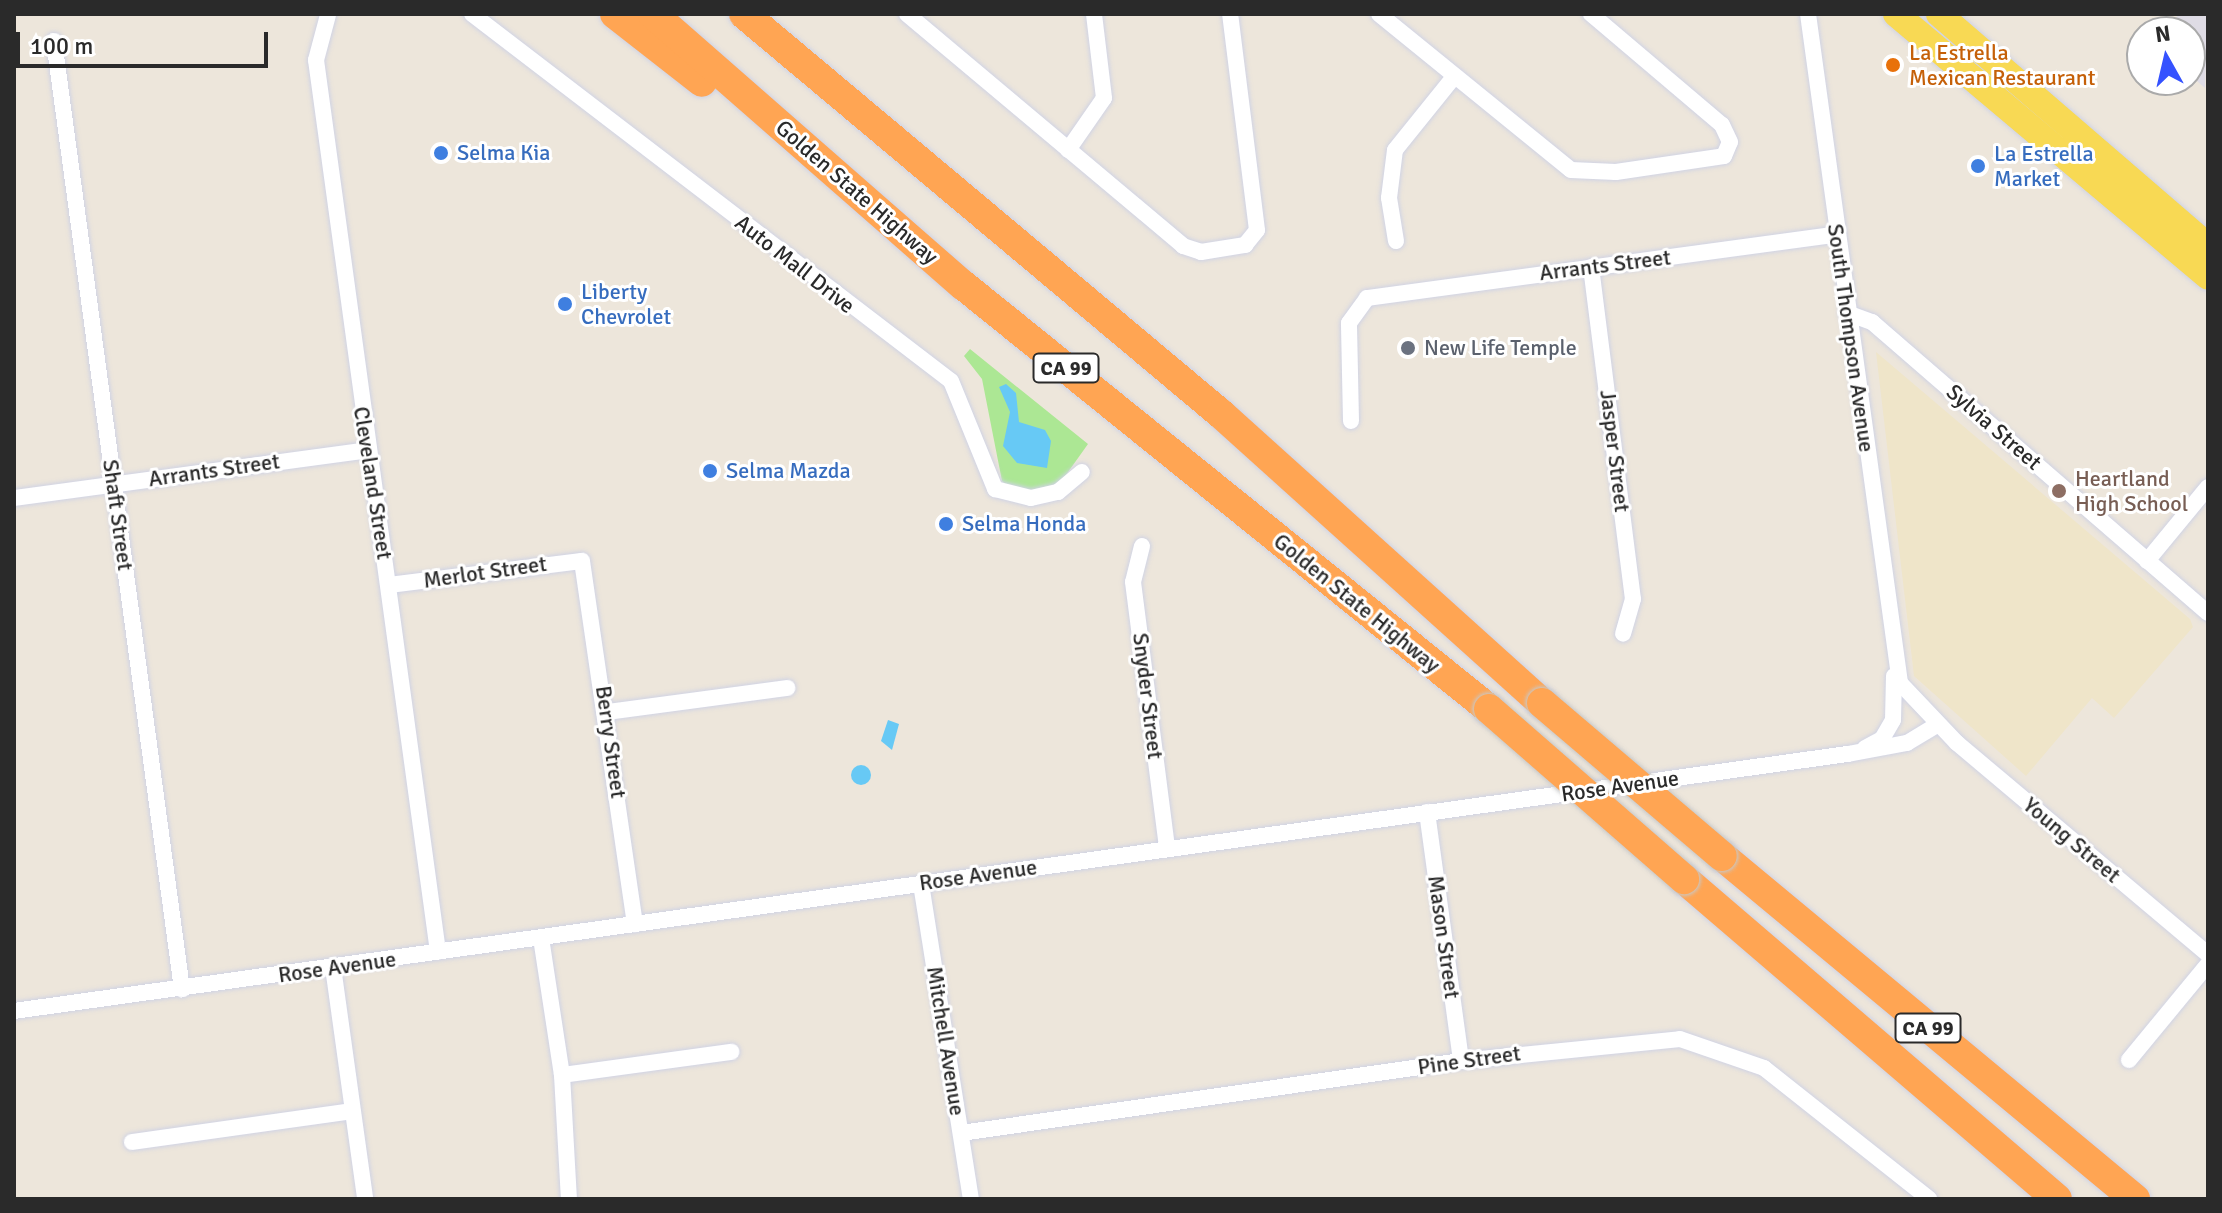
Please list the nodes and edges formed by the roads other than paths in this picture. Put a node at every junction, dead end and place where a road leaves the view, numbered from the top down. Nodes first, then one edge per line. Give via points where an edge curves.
1 (472, 14) edge
2 (615, 14) edge
3 (653, 14) edge
4 (744, 14) edge
5 (907, 14) edge
6 (1094, 14) edge
7 (1230, 14) edge
8 (1379, 14) edge
9 (1591, 14) edge
10 (1808, 14) edge
11 (1896, 14) edge
12 (1939, 14) edge
13 (328, 15) edge
14 (54, 41) dead end
15 (1454, 77) junction
16 (1068, 150) junction
17 (1836, 235) junction
18 (1396, 241) dead end
19 (2208, 246) edge
20 (1591, 267) junction
21 (2208, 277) edge
22 (963, 285) junction
23 (1847, 313) junction
24 (1351, 421) dead end
25 (367, 450) junction
26 (1082, 472) dead end
27 (114, 484) junction
28 (2208, 487) edge
29 (14, 498) edge
30 (1142, 546) dead end
31 (582, 561) joint
32 (2147, 561) junction
33 (389, 585) junction
34 (2208, 613) edge
35 (1623, 634) dead end
36 (1894, 662) junction
37 (787, 688) dead end
38 (607, 712) junction
39 (1937, 725) junction
40 (1848, 754) junction
41 (1427, 812) junction
42 (1167, 848) junction
43 (921, 884) junction
44 (635, 924) junction
45 (541, 938) junction
46 (438, 952) junction
47 (2208, 954) edge
48 (2208, 964) edge
49 (333, 967) junction
50 (182, 989) junction
51 (14, 1011) edge
52 (731, 1052) dead end
53 (2129, 1060) dead end
54 (1461, 1061) junction
55 (562, 1075) junction
56 (352, 1111) junction
57 (961, 1133) junction
58 (132, 1142) dead end
59 (365, 1199) edge
60 (569, 1199) edge
61 (971, 1199) edge
62 (1929, 1199) edge
63 (2057, 1199) edge
64 (2135, 1199) edge

1 - 26 street, Auto Mall Drive via 951,381 995,489 1031,498 1058,492
2 - 22 highway
3 - 22 highway, Golden State Highway / CA 99
4 - 64 highway, Golden State Highway / CA 99, bridge via 1221,414 1542,703
5 - 16 street
6 - 16 street via 1104,98
7 - 16 street via 1257,223 1251,242 1201,252 1183,246
8 - 15 street
9 - 15 street via 1722,125 1730,142 1724,156 1599,173 1571,170
10 - 17 street, South Thompson Avenue
11 - 21 main road
12 - 19 main road
13 - 25 street, Cleveland Street via 316,60
14 - 27 street, Shaft Street
15 - 18 street via 1395,150 1389,198
17 - 20 street, Arrants Street
17 - 23 street, South Thompson Avenue
20 - 24 street, Arrants Street via 1374,295 1355,307 1349,323
20 - 35 street, Jasper Street via 1633,599
22 - 63 highway, Golden State Highway / CA 99, bridge via 1489,709
23 - 32 street, Sylvia Street via 1872,322
23 - 36 street, South Thompson Avenue
25 - 27 street, Arrants Street
25 - 33 street, Cleveland Street
27 - 29 street, Arrants Street
27 - 50 street, Shaft Street
28 - 32 street
30 - 42 street, Snyder Street via 1133,582
31 - 33 street, Merlot Street
31 - 38 street, Berry Street
32 - 34 street, Sylvia Street
33 - 46 street, Cleveland Street
36 - 39 street, South Thompson Avenue via 1906,695
36 - 40 street, South Thompson Avenue via 1888,731
37 - 38 street
38 - 44 street, Berry Street
39 - 40 street, Rose Avenue via 1907,743
39 - 47 street, Young Street
40 - 41 street, Rose Avenue
41 - 42 street, Rose Avenue
41 - 54 street, Mason Street
42 - 43 street, Rose Avenue
43 - 44 street, Rose Avenue
43 - 57 street, Mitchell Avenue
44 - 45 street, Rose Avenue
45 - 46 street, Rose Avenue
45 - 55 street
46 - 49 street, Rose Avenue
48 - 53 street
49 - 50 street, Rose Avenue
49 - 56 street
50 - 51 street, Rose Avenue
52 - 55 street
54 - 57 street, Pine Street
54 - 62 street, Pine Street via 1636,1039 1702,1042 1764,1068
55 - 60 street
56 - 58 street
56 - 59 street
57 - 61 street, Mitchell Avenue

